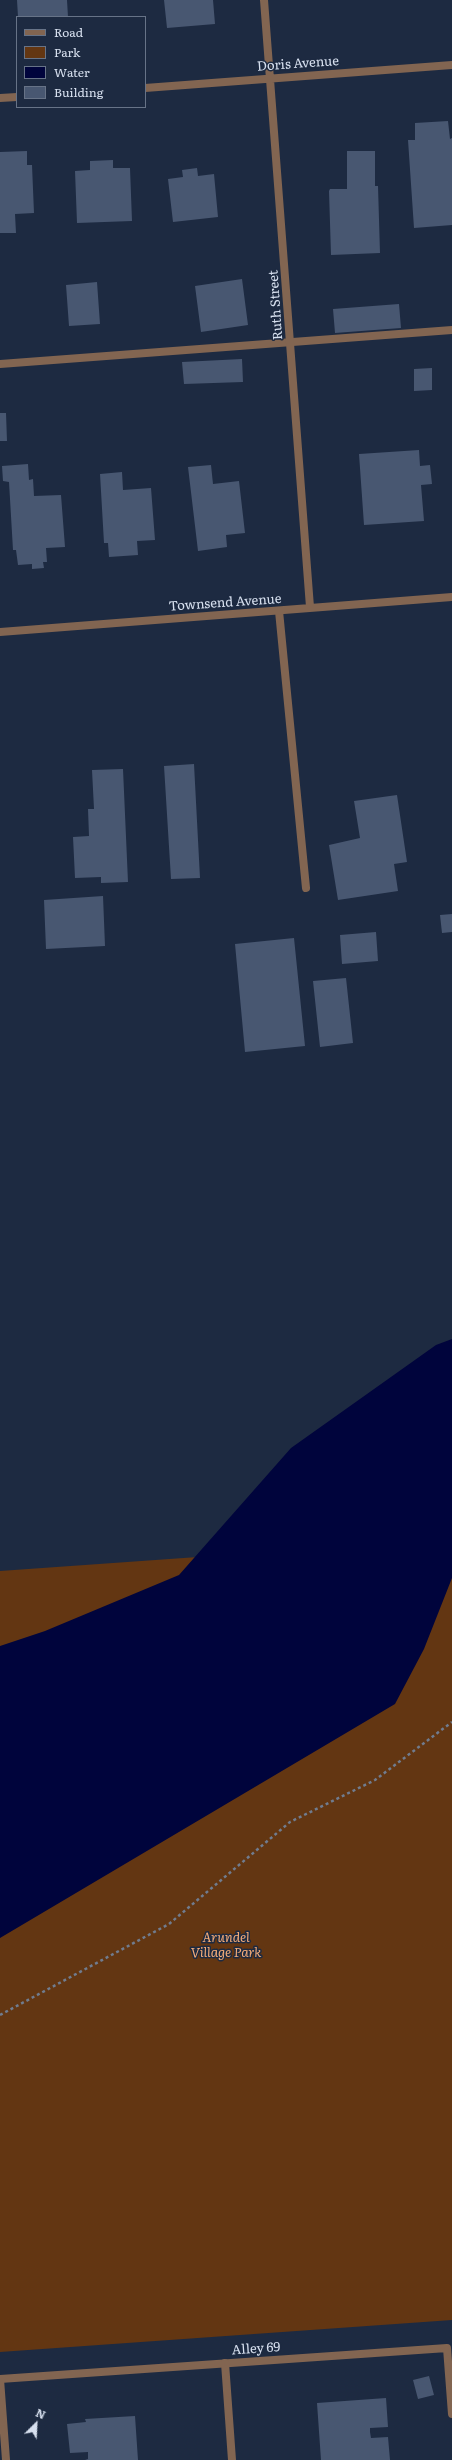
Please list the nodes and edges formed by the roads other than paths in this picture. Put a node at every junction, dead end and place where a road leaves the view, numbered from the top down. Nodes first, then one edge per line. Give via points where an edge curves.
1 (264, 0) edge
2 (452, 65) edge
3 (270, 78) junction
4 (146, 88) edge
5 (16, 97) edge
6 (0, 98) edge
7 (452, 330) edge
8 (291, 342) junction
9 (0, 364) edge
10 (452, 597) edge
11 (310, 607) junction
12 (279, 612) junction
13 (0, 632) edge
14 (306, 888) dead end
15 (225, 2363) junction
16 (0, 2379) edge
17 (452, 2414) edge
18 (6, 2460) edge
19 (232, 2460) edge

1 - 3 street, Ruth Street
2 - 3 street, Doris Avenue
3 - 4 street, Doris Avenue
3 - 8 street, Ruth Street
5 - 6 street
7 - 8 street
8 - 9 street
8 - 11 street, Ruth Street
10 - 11 street, Townsend Avenue
11 - 12 street, Townsend Avenue
12 - 13 street, Townsend Avenue
12 - 14 street
15 - 16 street, Alley 69
15 - 17 street, Alley 69 via 447,2348
15 - 19 street
16 - 18 street

